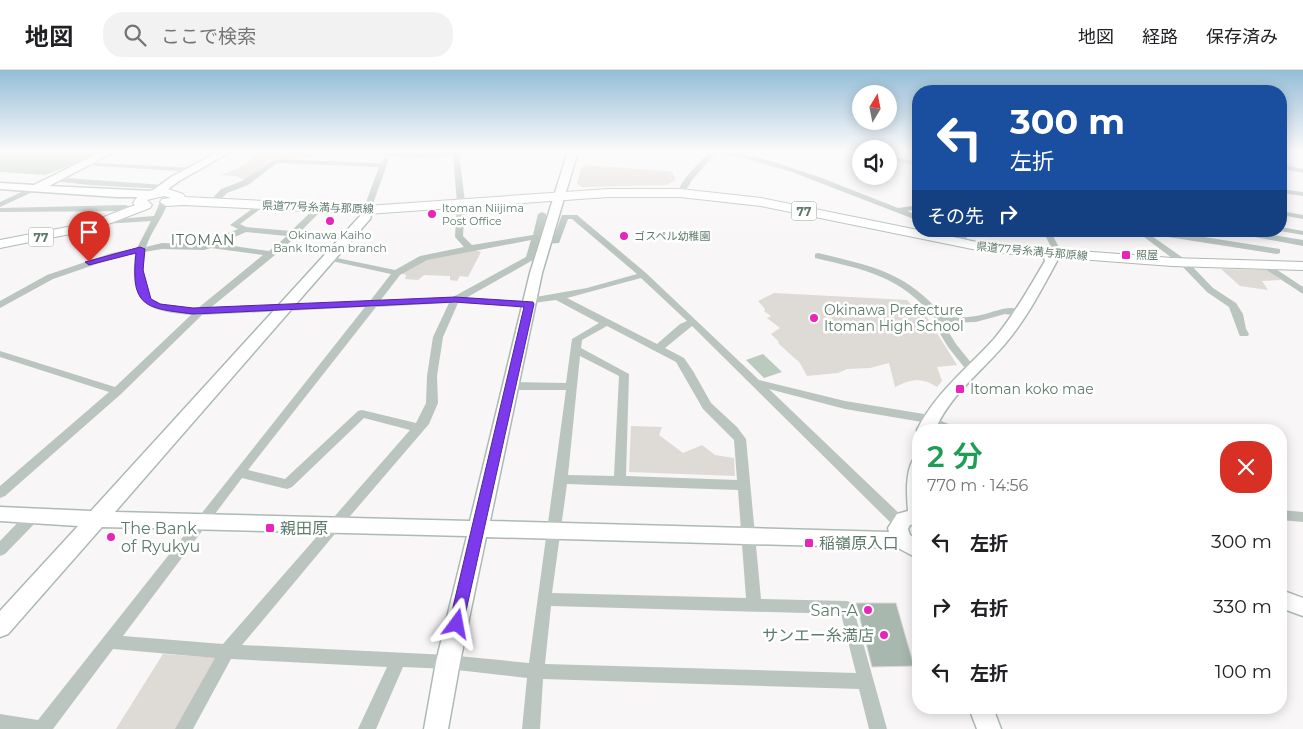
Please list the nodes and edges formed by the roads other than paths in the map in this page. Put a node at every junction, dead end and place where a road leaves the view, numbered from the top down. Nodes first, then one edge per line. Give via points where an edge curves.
1 (49, 182) edge
2 (78, 182) edge
3 (175, 182) edge
4 (247, 182) edge
5 (377, 182) edge
6 (458, 182) edge
7 (564, 182) edge
8 (687, 182) edge
9 (825, 182) edge
10 (0, 186) edge
11 (35, 189) junction
12 (1287, 192) edge
13 (680, 193) junction
14 (117, 194) joint
15 (1303, 194) edge
16 (560, 196) junction
17 (154, 200) junction
18 (220, 202) junction
19 (460, 203) junction
20 (1, 205) edge
21 (260, 205) junction
22 (912, 207) edge
23 (319, 209) junction
24 (9, 210) junction
25 (368, 210) junction
26 (896, 210) junction
27 (542, 214) dead end
28 (1287, 214) edge
29 (910, 215) edge
30 (1303, 217) edge
31 (0, 219) edge
32 (82, 228) junction
33 (912, 228) edge
34 (245, 229) junction
35 (1287, 230) edge
36 (1303, 233) edge
37 (294, 234) junction
38 (1049, 237) edge
39 (1148, 237) edge
40 (1187, 237) edge
41 (1275, 237) edge
42 (1282, 237) edge
43 (967, 238) edge
44 (541, 239) junction
45 (1303, 243) edge
46 (0, 244) edge
47 (211, 245) junction
48 (470, 248) junction
49 (140, 249) junction
50 (1277, 251) junction
51 (271, 254) junction
52 (1054, 254) junction
53 (818, 256) dead end
54 (330, 258) junction
55 (523, 262) junction
56 (1183, 262) junction
57 (539, 263) junction
58 (1265, 265) junction
59 (1283, 265) junction
60 (1303, 266) edge
61 (397, 272) junction
62 (644, 275) junction
63 (1303, 291) edge
64 (559, 298) junction
65 (455, 300) junction
66 (530, 302) junction
67 (0, 304) edge
68 (372, 304) junction
69 (287, 306) junction
70 (202, 311) junction
71 (1021, 313) junction
72 (941, 320) junction
73 (693, 322) junction
74 (606, 323) junction
75 (1244, 334) dead end
76 (659, 348) junction
77 (577, 350) junction
78 (0, 354) edge
79 (972, 370) junction
80 (753, 381) junction
81 (511, 386) junction
82 (571, 387) junction
83 (116, 391) junction
84 (924, 424) edge
85 (928, 424) edge
86 (419, 428) junction
87 (239, 473) junction
88 (561, 479) junction
89 (620, 481) junction
90 (743, 485) junction
91 (0, 493) edge
92 (0, 514) edge
93 (33, 516) junction
94 (1287, 516) edge
95 (1303, 517) edge
96 (97, 519) junction
97 (203, 521) junction
98 (910, 524) edge
99 (334, 525) junction
100 (478, 530) junction
101 (552, 532) junction
102 (747, 536) junction
103 (912, 548) edge
104 (0, 550) edge
105 (544, 599) junction
106 (1287, 601) edge
107 (754, 604) junction
108 (1303, 607) edge
109 (0, 627) edge
110 (111, 642) junction
111 (227, 652) junction
112 (398, 661) junction
113 (448, 662) junction
114 (537, 671) junction
115 (864, 681) junction
116 (983, 714) edge
117 (0, 723) edge
118 (38, 729) edge
119 (42, 729) edge
120 (184, 729) edge
121 (367, 729) edge
122 (436, 729) edge
123 (532, 729) edge
124 (878, 729) edge
125 (989, 729) edge

1 - 11 street
2 - 17 street
3 - 17 street
4 - 18 street via 224,192
5 - 25 street
6 - 19 street
7 - 16 street
8 - 13 street
9 - 26 street
10 - 11 street
11 - 14 street
11 - 20 street
12 - 15 street
13 - 16 main road, 県道77号糸満与那原線 / 77
13 - 33 main road, 県道77号糸満与那原線 / 77 via 760,202
14 - 17 street
16 - 19 main road, 県道77号糸満与那原線 / 77
16 - 44 street
17 - 18 main road, 県道77号糸満与那原線 / 77
17 - 24 street via 124,207
17 - 32 main road, 県道77号糸満与那原線 / 77
17 - 32 main road, 県道77号糸満与那原線 / 77
17 - 49 street
18 - 21 main road, 県道77号糸満与那原線 / 77
19 - 25 main road, 県道77号糸満与那原線 / 77
19 - 48 street via 459,237
20 - 24 street
21 - 23 main road, 県道77号糸満与那原線 / 77
21 - 34 street via 234,225
22 - 26 street
23 - 25 main road, 県道77号糸満与那原線 / 77
23 - 37 street
24 - 31 street
25 - 54 street
26 - 29 street
27 - 44 street
28 - 30 street
32 - 46 main road, 県道77号糸満与那原線 / 77
34 - 37 street
34 - 47 street
35 - 36 street
37 - 51 street
38 - 52 street
39 - 56 street
40 - 50 street
41 - 50 street
42 - 45 street
43 - 52 main road, 県道77号糸満与那原線 / 77
44 - 48 street
44 - 55 street via 530,258
44 - 57 street
44 - 62 street via 556,241 565,217 574,217
47 - 49 street
47 - 51 street
48 - 61 street via 424,256
49 - 67 street via 72,269 33,285
49 - 70 street via 138,270 147,301 163,307
50 - 59 street
51 - 70 street
52 - 56 main road, 県道77号糸満与那原線 / 77
52 - 71 street
53 - 72 street via 899,279 924,298
54 - 61 street
54 - 69 street
55 - 57 street
55 - 65 street
56 - 58 main road, 県道77号糸満与那原線 / 77
56 - 75 street via 1210,290 1233,305
57 - 66 street
58 - 59 main road, 県道77号糸満与那原線 / 77
58 - 63 street
59 - 60 main road, 県道77号糸満与那原線 / 77
61 - 68 street
62 - 64 street
62 - 73 street
64 - 66 street
64 - 74 street
65 - 66 street
65 - 68 street
65 - 86 street via 438,337 432,403
66 - 81 street
68 - 69 street
68 - 87 street
69 - 70 street
69 - 96 street
70 - 83 street
71 - 72 street via 1005,311 976,319
71 - 79 street
72 - 79 street via 938,322 952,345
73 - 76 street
73 - 80 street
74 - 76 street
74 - 77 street via 578,339
76 - 90 street via 680,360 708,408 740,439
77 - 82 street
77 - 89 street via 624,374
78 - 83 street
79 - 85 street via 937,406
80 - 84 street
80 - 98 street
81 - 82 street
81 - 100 street
82 - 88 street
83 - 91 street
86 - 87 street via 362,414 287,484
86 - 99 street
87 - 97 street
88 - 89 street
88 - 101 street
89 - 90 street
90 - 102 street
92 - 93 street
93 - 96 street
93 - 104 street
94 - 95 street
96 - 97 street
96 - 109 street
97 - 99 street
97 - 110 street
98 - 102 street
98 - 103 street via 906,545
99 - 100 street
99 - 111 street
100 - 101 street
100 - 113 street
101 - 102 street
101 - 105 street
102 - 107 street
105 - 107 street
105 - 114 street
106 - 108 street
107 - 115 street via 847,608
110 - 111 street
110 - 119 street
111 - 112 street
111 - 120 street
112 - 113 street
112 - 121 street
113 - 114 street
113 - 122 street
114 - 115 street
114 - 123 street
115 - 124 street
116 - 125 street
117 - 118 street

